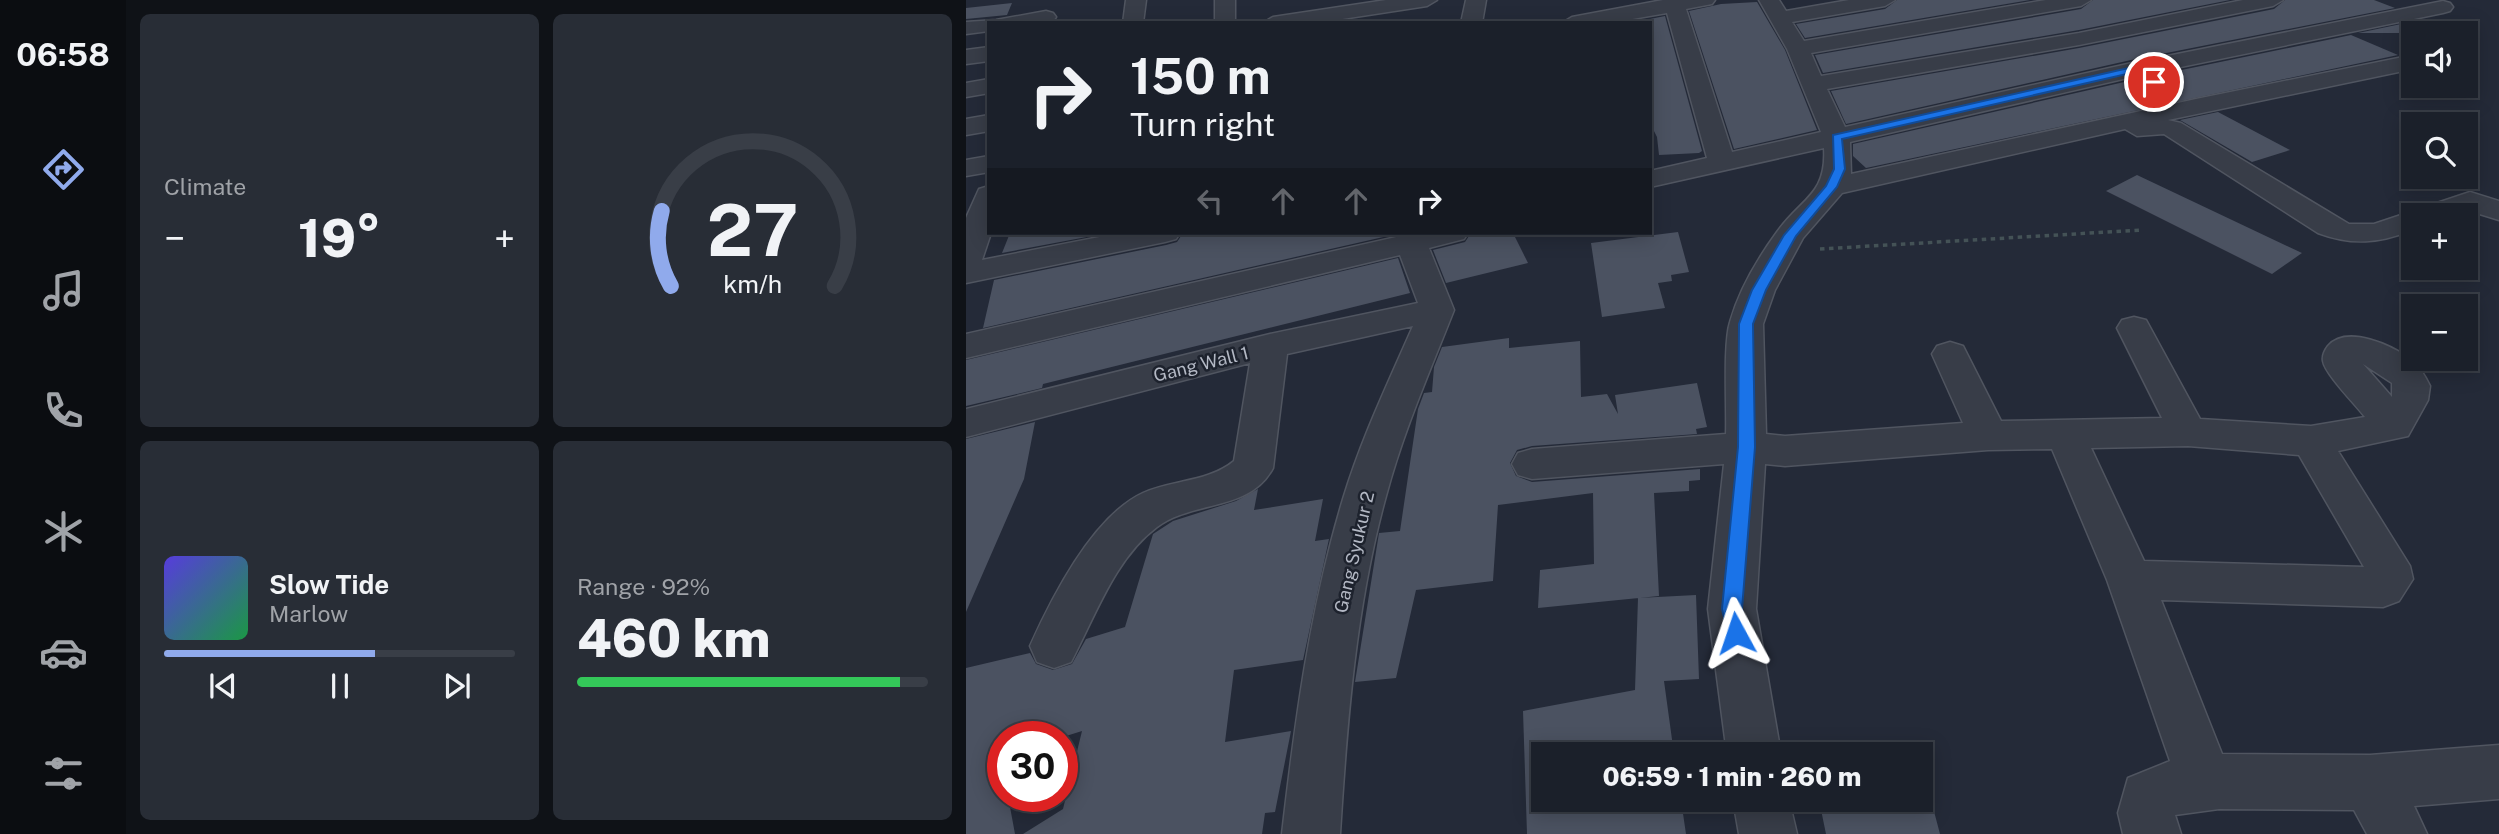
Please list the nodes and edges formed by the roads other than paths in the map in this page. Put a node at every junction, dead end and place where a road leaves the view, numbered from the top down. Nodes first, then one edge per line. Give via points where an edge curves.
1 (1136, 0) edge
2 (1225, 0) edge
3 (1427, 0) edge
4 (1476, 0) edge
5 (1574, 0) edge
6 (1705, 0) edge
7 (1885, 0) edge
8 (2081, 0) edge
9 (2273, 0) edge
10 (2429, 0) edge
11 (1674, 2) edge
12 (2018, 5) edge
13 (1774, 9) edge
14 (1047, 13) edge
15 (1013, 21) edge
16 (1133, 21) edge
17 (1225, 21) edge
18 (1286, 21) edge
19 (1471, 21) edge
20 (1574, 21) edge
21 (1584, 21) edge
22 (2378, 21) junction
23 (987, 25) edge
24 (966, 28) edge
25 (2401, 30) edge
26 (2079, 39) junction
27 (1798, 49) junction
28 (987, 54) edge
29 (966, 57) edge
30 (2401, 64) edge
31 (2133, 70) junction
32 (1814, 84) junction
33 (987, 86) edge
34 (966, 90) edge
35 (2196, 106) junction
36 (987, 123) edge
37 (966, 127) edge
38 (1836, 137) junction
39 (2058, 137) junction
40 (1721, 161) junction
41 (987, 164) edge
42 (966, 168) edge
43 (1652, 178) edge
44 (1832, 187) junction
45 (2478, 204) edge
46 (981, 211) edge
47 (2499, 211) edge
48 (2401, 225) edge
49 (1156, 235) edge
50 (1446, 235) edge
51 (1412, 244) junction
52 (966, 260) edge
53 (966, 273) edge
54 (1437, 310) junction
55 (2134, 328) dead end
56 (966, 346) edge
57 (1270, 346) junction
58 (1950, 354) dead end
59 (966, 423) edge
60 (2394, 426) dead end
61 (2188, 432) junction
62 (2065, 435) junction
63 (1988, 436) junction
64 (2311, 441) junction
65 (1746, 447) junction
66 (1532, 464) dead end
67 (2130, 580) junction
68 (1054, 646) dead end
69 (1752, 742) edge
70 (2499, 772) edge
71 (2204, 782) junction
72 (2369, 783) junction
73 (1763, 812) edge
74 (1311, 834) edge
75 (1768, 834) edge
76 (2152, 834) edge
77 (2398, 834) edge

1 - 16 street
2 - 17 street
3 - 18 street
4 - 19 street
5 - 20 street
6 - 11 street
7 - 13 street
8 - 12 street
9 - 26 street
10 - 22 street via 2442,8
11 - 21 street
11 - 40 street
12 - 26 street
12 - 27 street
13 - 27 street
14 - 15 street
22 - 25 street
22 - 31 street
23 - 24 street
26 - 31 street
26 - 32 street
27 - 32 street
28 - 29 street
30 - 35 street
31 - 35 street
31 - 38 street
32 - 38 street
33 - 34 street
35 - 39 street
36 - 37 street
38 - 40 street
38 - 44 street via 1839,169
39 - 44 street
39 - 48 street via 2148,126 2172,128 2329,227 2363,236
40 - 43 street
41 - 42 street
44 - 65 street via 1780,251 1746,324
45 - 47 street
46 - 52 street
49 - 53 street
50 - 51 street
51 - 54 street
51 - 56 street
54 - 57 street, Gang Wall 1
54 - 74 street, Gang Syukur 2 via 1395,409 1357,524 1321,722
55 - 61 street
57 - 59 street, Gang Wall 1
57 - 68 street via 1253,468 1232,483 1157,505 1134,519 1117,537
58 - 63 street
60 - 64 street
61 - 62 street
61 - 64 street
62 - 63 street
62 - 67 street
63 - 65 street via 1785,451
64 - 67 street via 2387,566 2390,579 2383,587
65 - 66 street
65 - 69 street via 1732,609
67 - 71 street
70 - 72 street
71 - 72 street
71 - 76 street via 2155,791 2148,798 2146,813
72 - 77 street
73 - 75 street

